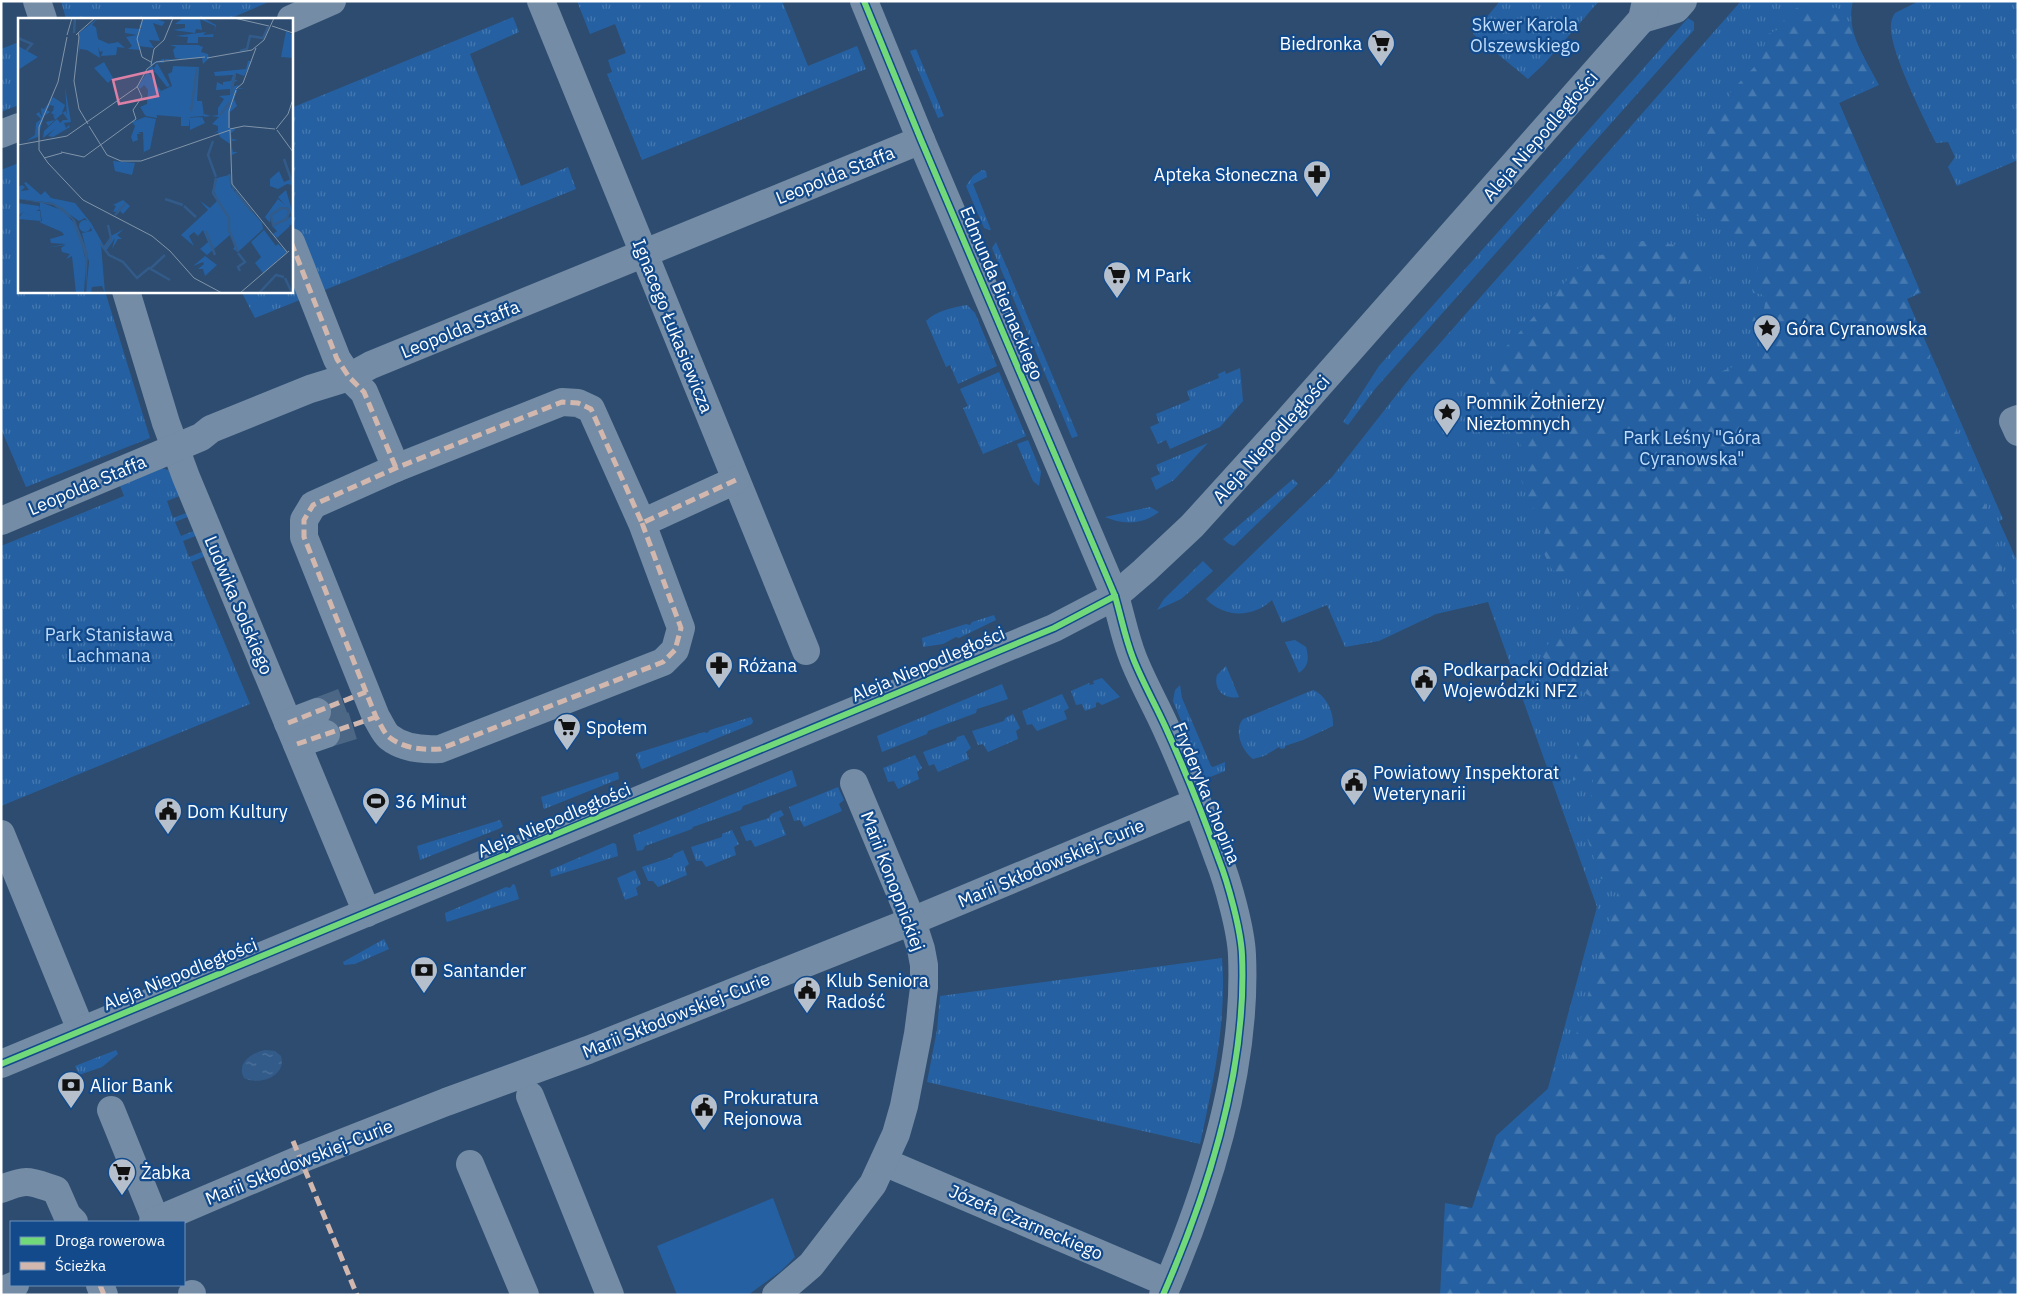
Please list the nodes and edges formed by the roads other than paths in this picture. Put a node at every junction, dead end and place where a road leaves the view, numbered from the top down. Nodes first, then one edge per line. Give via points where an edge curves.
1 (37, 1) edge
2 (332, 1) edge
3 (540, 1) edge
4 (864, 1) edge
5 (1683, 1) edge
6 (1644, 10) edge
7 (43, 18) edge
8 (292, 19) edge
9 (18, 127) edge
10 (1, 134) edge
11 (921, 140) junction
12 (292, 245) edge
13 (643, 253) junction
14 (126, 292) edge
15 (349, 377) junction
16 (2018, 419) edge
17 (2018, 432) edge
18 (175, 448) junction
19 (396, 468) junction
20 (736, 480) junction
21 (1, 520) edge
22 (642, 523) junction
23 (1115, 596) junction
24 (806, 651) dead end
25 (322, 723) tunnel mouth
26 (292, 734) junction
27 (854, 783) dead end
28 (1197, 802) junction
29 (1, 834) edge
30 (367, 914) junction
31 (912, 921) junction
32 (81, 1030) junction
33 (1, 1064) edge
34 (530, 1096) dead end
35 (112, 1110) dead end
36 (884, 1162) junction
37 (470, 1164) dead end
38 (1, 1189) edge
39 (73, 1221) edge
40 (155, 1221) edge
41 (157, 1221) edge
42 (1165, 1289) edge
43 (525, 1295) edge
44 (610, 1295) edge
45 (776, 1295) edge

1 - 7 street
2 - 8 street
3 - 13 street, Ignacego Łukasiewicza
4 - 11 street, Edmunda Biernackiego
5 - 6 street, Aleja Niepodległości via 1676,9
6 - 23 street, Aleja Niepodległości via 1212,505
9 - 10 street
11 - 13 street, Leopolda Staffa
11 - 23 street, Edmunda Biernackiego
12 - 15 street via 337,359
13 - 15 street, Leopolda Staffa via 371,365
13 - 20 street, Ignacego Łukasiewicza
14 - 18 street, Ludwika Solskiego
15 - 18 street, Leopolda Staffa via 229,422
15 - 19 street via 366,396
16 - 17 street via 2013,421
18 - 21 street, Leopolda Staffa
18 - 26 street, Ludwika Solskiego
19 - 22 street via 562,402 578,403 591,409
19 - 22 street via 313,505 304,520 304,537 361,709 388,737 422,750 440,749 663,662 675,650 681,628
20 - 22 street
20 - 24 street, Ignacego Łukasiewicza
23 - 28 street, Fryderyka Chopina via 1133,658
23 - 30 street, Aleja Niepodległości via 1054,628
25 - 26 street
26 - 30 street, Ludwika Solskiego
27 - 31 street, Marii Konopnickiej
28 - 31 street, Marii Skłodowskiej-Curie
28 - 42 street, Fryderyka Chopina via 1220,862 1234,913 1242,953 1242,996 1226,1109 1208,1178
29 - 32 street
30 - 32 street, Aleja Niepodległości
31 - 36 street, Marii Konopnickiej via 924,965 924,988 904,1106
31 - 41 street, Marii Skłodowskiej-Curie via 310,1156
32 - 33 street, Aleja Niepodległości
34 - 44 street
35 - 40 street
36 - 42 street, Józefa Czarneckiego
36 - 45 street, Marii Konopnickiej via 873,1184 811,1265
37 - 43 street
38 - 39 street via 29,1181 56,1190

